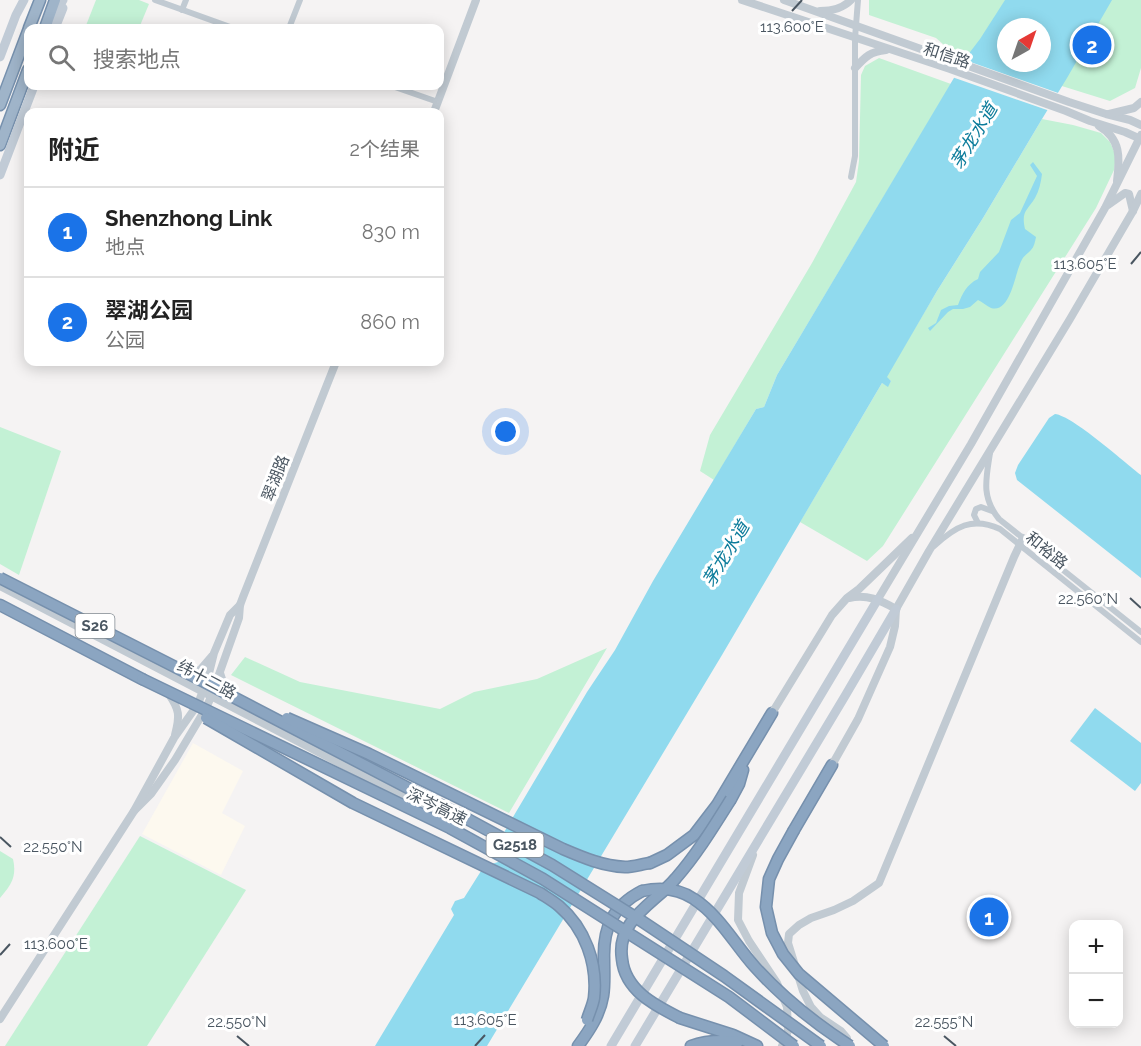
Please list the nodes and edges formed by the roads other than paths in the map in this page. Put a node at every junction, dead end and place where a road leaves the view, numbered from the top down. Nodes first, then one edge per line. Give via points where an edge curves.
1 (24, 0) edge
2 (33, 0) edge
3 (40, 0) edge
4 (55, 0) edge
5 (65, 0) edge
6 (155, 0) edge
7 (186, 0) edge
8 (300, 0) edge
9 (478, 0) edge
10 (742, 0) edge
11 (784, 0) edge
12 (851, 0) edge
13 (858, 0) edge
14 (182, 10) junction
15 (816, 11) junction
16 (30, 24) edge
17 (31, 24) edge
18 (46, 24) edge
19 (48, 24) edge
20 (56, 24) edge
21 (222, 24) edge
22 (291, 24) edge
23 (856, 25) junction
24 (855, 38) junction
25 (24, 42) edge
26 (890, 50) junction
27 (0, 57) edge
28 (855, 68) junction
29 (24, 81) edge
30 (444, 87) edge
31 (32, 90) edge
32 (404, 90) edge
33 (443, 90) edge
34 (438, 102) junction
35 (1141, 102) edge
36 (0, 105) edge
37 (26, 108) edge
38 (436, 108) edge
39 (24, 112) edge
40 (1106, 114) junction
41 (1090, 121) junction
42 (1141, 125) edge
43 (1140, 138) edge
44 (0, 145) edge
45 (0, 175) edge
46 (851, 177) dead end
47 (1116, 186) junction
48 (1141, 194) edge
49 (1105, 208) junction
50 (1133, 211) junction
51 (334, 366) edge
52 (991, 449) junction
53 (993, 512) junction
54 (978, 523) junction
55 (920, 531) junction
56 (1023, 538) junction
57 (1020, 546) junction
58 (929, 551) junction
59 (0, 578) edge
60 (0, 586) edge
61 (847, 598) junction
62 (878, 599) junction
63 (0, 604) edge
64 (240, 605) junction
65 (896, 609) junction
66 (1141, 632) edge
67 (1141, 642) edge
68 (214, 652) junction
69 (164, 672) junction
70 (220, 672) junction
71 (191, 675) junction
72 (142, 679) junction
73 (164, 687) junction
74 (202, 692) junction
75 (211, 697) junction
76 (202, 706) junction
77 (772, 713) joint
78 (246, 715) junction
79 (188, 737) junction
80 (261, 737) junction
81 (174, 738) junction
82 (751, 747) junction
83 (832, 765) joint
84 (401, 796) junction
85 (134, 811) junction
86 (439, 815) dead end
87 (761, 836) junction
88 (0, 1019) edge
89 (590, 1022) junction
90 (577, 1046) edge
91 (611, 1046) edge
92 (635, 1046) edge
93 (691, 1046) edge
94 (755, 1046) edge
95 (782, 1046) edge
96 (794, 1046) edge
97 (821, 1046) edge
98 (849, 1046) edge
99 (884, 1046) edge

1 - 27 main road
2 - 16 main road
3 - 17 highway
4 - 18 highway
5 - 19 main road
5 - 20 main road
6 - 14 street
7 - 14 street
8 - 22 street
9 - 30 street
10 - 24 street, 和信路
11 - 15 street, 和信路
12 - 15 street via 837,9
13 - 23 street
14 - 21 street
15 - 23 street, 和信路
23 - 24 street
23 - 40 street, 和信路
24 - 26 street, 和信路
24 - 28 street
25 - 36 highway
26 - 28 street via 875,51
26 - 41 street, 和信路
28 - 46 street via 855,156
29 - 44 highway
31 - 37 main road
32 - 34 street
33 - 34 street
34 - 38 street
35 - 40 street via 1134,108
39 - 45 main road
40 - 42 street, 和信路
41 - 43 street, 和信路
41 - 47 street via 1114,140 1119,158
43 - 47 street
47 - 49 street
48 - 50 street
49 - 50 street via 1125,193 1129,194
49 - 55 street
50 - 52 street
51 - 64 street, 翠湖路
52 - 53 street via 985,489
52 - 58 street
53 - 54 street via 977,508 974,514
53 - 56 street, 和裕路
54 - 57 street, 和裕路 via 1000,530
54 - 58 street via 949,533
55 - 61 street
55 - 62 street
56 - 57 street
56 - 66 street, 和裕路
57 - 67 street, 和裕路
57 - 98 street via 879,883 853,901 811,918 789,934 788,943 811,1007 841,1031
58 - 65 street
59 - 71 highway, S26, bridge
60 - 69 street, 纬十二路
61 - 62 street
61 - 77 street via 825,624
62 - 65 street
62 - 91 main road
63 - 72 highway, S26
63 - 73 street
64 - 68 street, 翠湖路 via 230,615
64 - 70 street, 翠湖路
65 - 83 street via 886,658
65 - 87 main road
68 - 69 street via 200,670
68 - 74 street, 翠湖路
69 - 74 street, 纬十二路
70 - 75 street, 翠湖路
70 - 78 street
71 - 82 highway, bridge via 602,864 627,867 650,863 694,835
71 - 97 highway, 深岑高速 / G2518, bridge via 552,865 724,976
72 - 89 highway, bridge via 352,803 540,893 559,906 574,922 591,958 595,979
72 - 96 highway, 深岑高速 / G2518, bridge via 450,828 543,879 729,997
73 - 76 street
73 - 81 street via 178,708
74 - 75 street, 纬十二路
74 - 76 street, 翠湖路
75 - 76 street, 翠湖路
75 - 78 street, 纬十二路
76 - 79 street, 翠湖路
76 - 80 street
76 - 81 street, 翠湖路
77 - 82 highway
78 - 84 street, 纬十二路
79 - 80 street via 200,723 211,721
79 - 85 street, 翠湖路 via 151,794
80 - 84 street via 395,806
81 - 85 street, 翠湖路
82 - 94 highway, bridge via 731,799 675,880 631,923 623,936 621,951 623,969 632,986 645,998 680,1018
83 - 99 highway, bridge via 778,859 769,879 766,907 772,933 799,974
84 - 86 street, 纬十二路
85 - 88 street, 翠湖路
87 - 92 main road
87 - 95 street via 739,893 738,920 777,983 787,1007 788,1031
89 - 90 highway
89 - 98 highway, bridge via 603,999 608,926 628,898 657,888 676,890 707,908 776,988
93 - 94 highway via 726,1040

